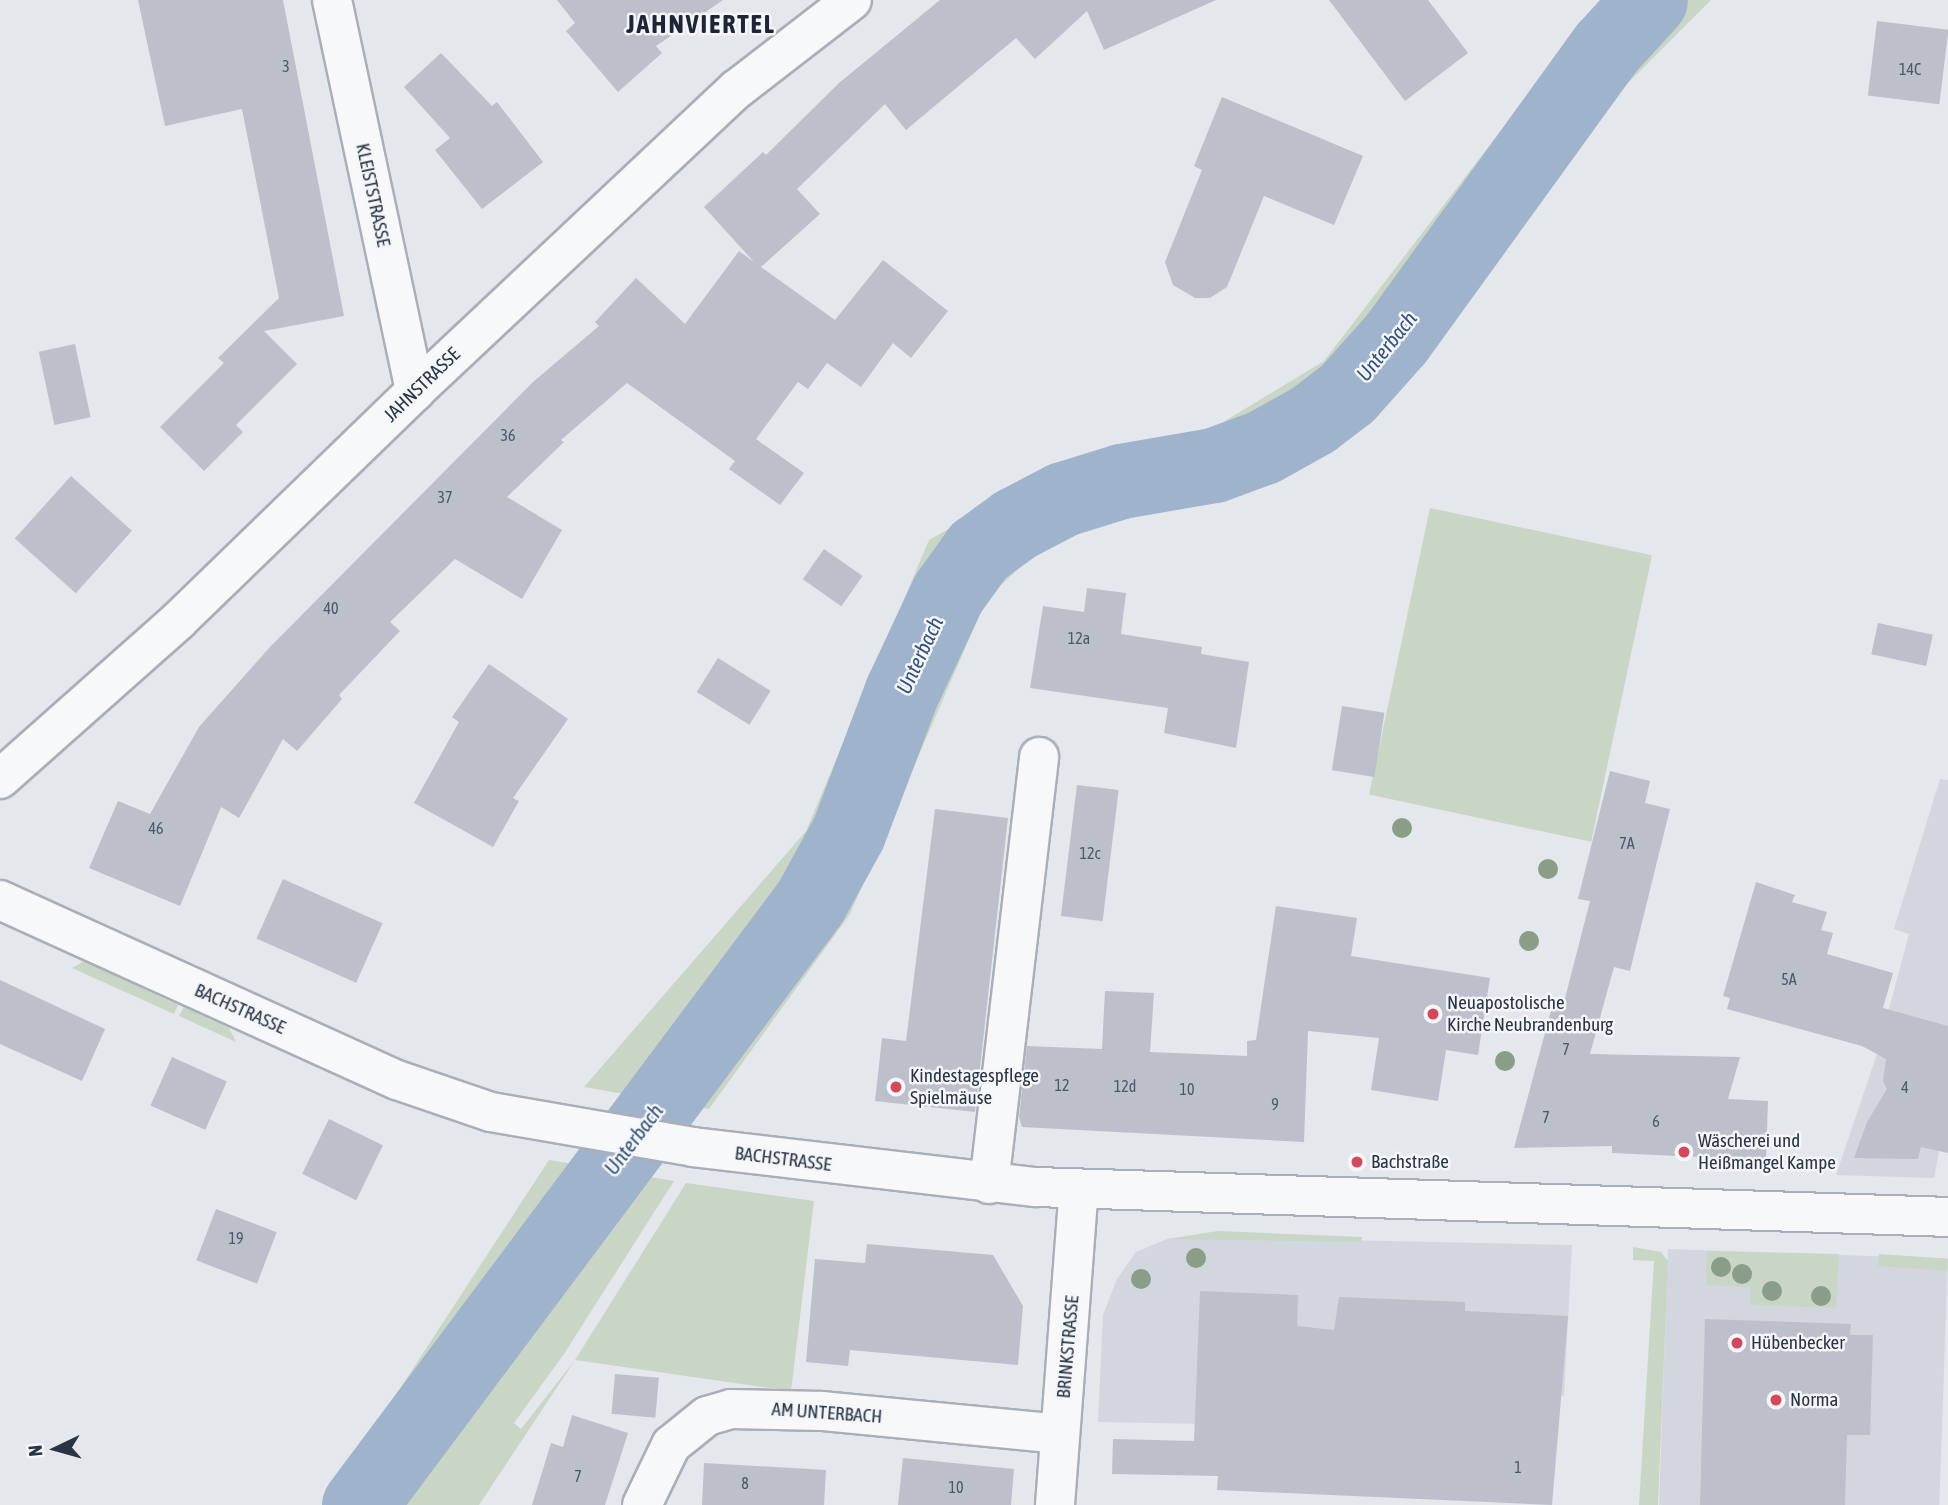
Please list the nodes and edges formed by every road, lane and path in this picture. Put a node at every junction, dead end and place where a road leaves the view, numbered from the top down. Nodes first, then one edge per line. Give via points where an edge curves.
1 (332, 0) edge
2 (852, 0) edge
3 (415, 391) junction
4 (1039, 757) dead end
5 (0, 779) edge
6 (0, 900) edge
7 (989, 1184) junction
8 (1079, 1189) junction
9 (1948, 1217) edge
10 (1060, 1434) junction
11 (642, 1505) edge
12 (1055, 1505) edge

1 - 3 street, KLEISTSTRASSE
2 - 3 street, JAHNSTRASSE via 737,89
3 - 5 street, JAHNSTRASSE via 179,620
4 - 7 street
6 - 7 street, BACHSTRASSE via 397,1080 491,1112 688,1146
7 - 8 street, BACHSTRASSE
8 - 9 street, BACHSTRASSE
8 - 10 street, BRINKSTRASSE
10 - 11 street, AM UNTERBACH via 822,1411 732,1409 707,1416 671,1445
10 - 12 street, BRINKSTRASSE

